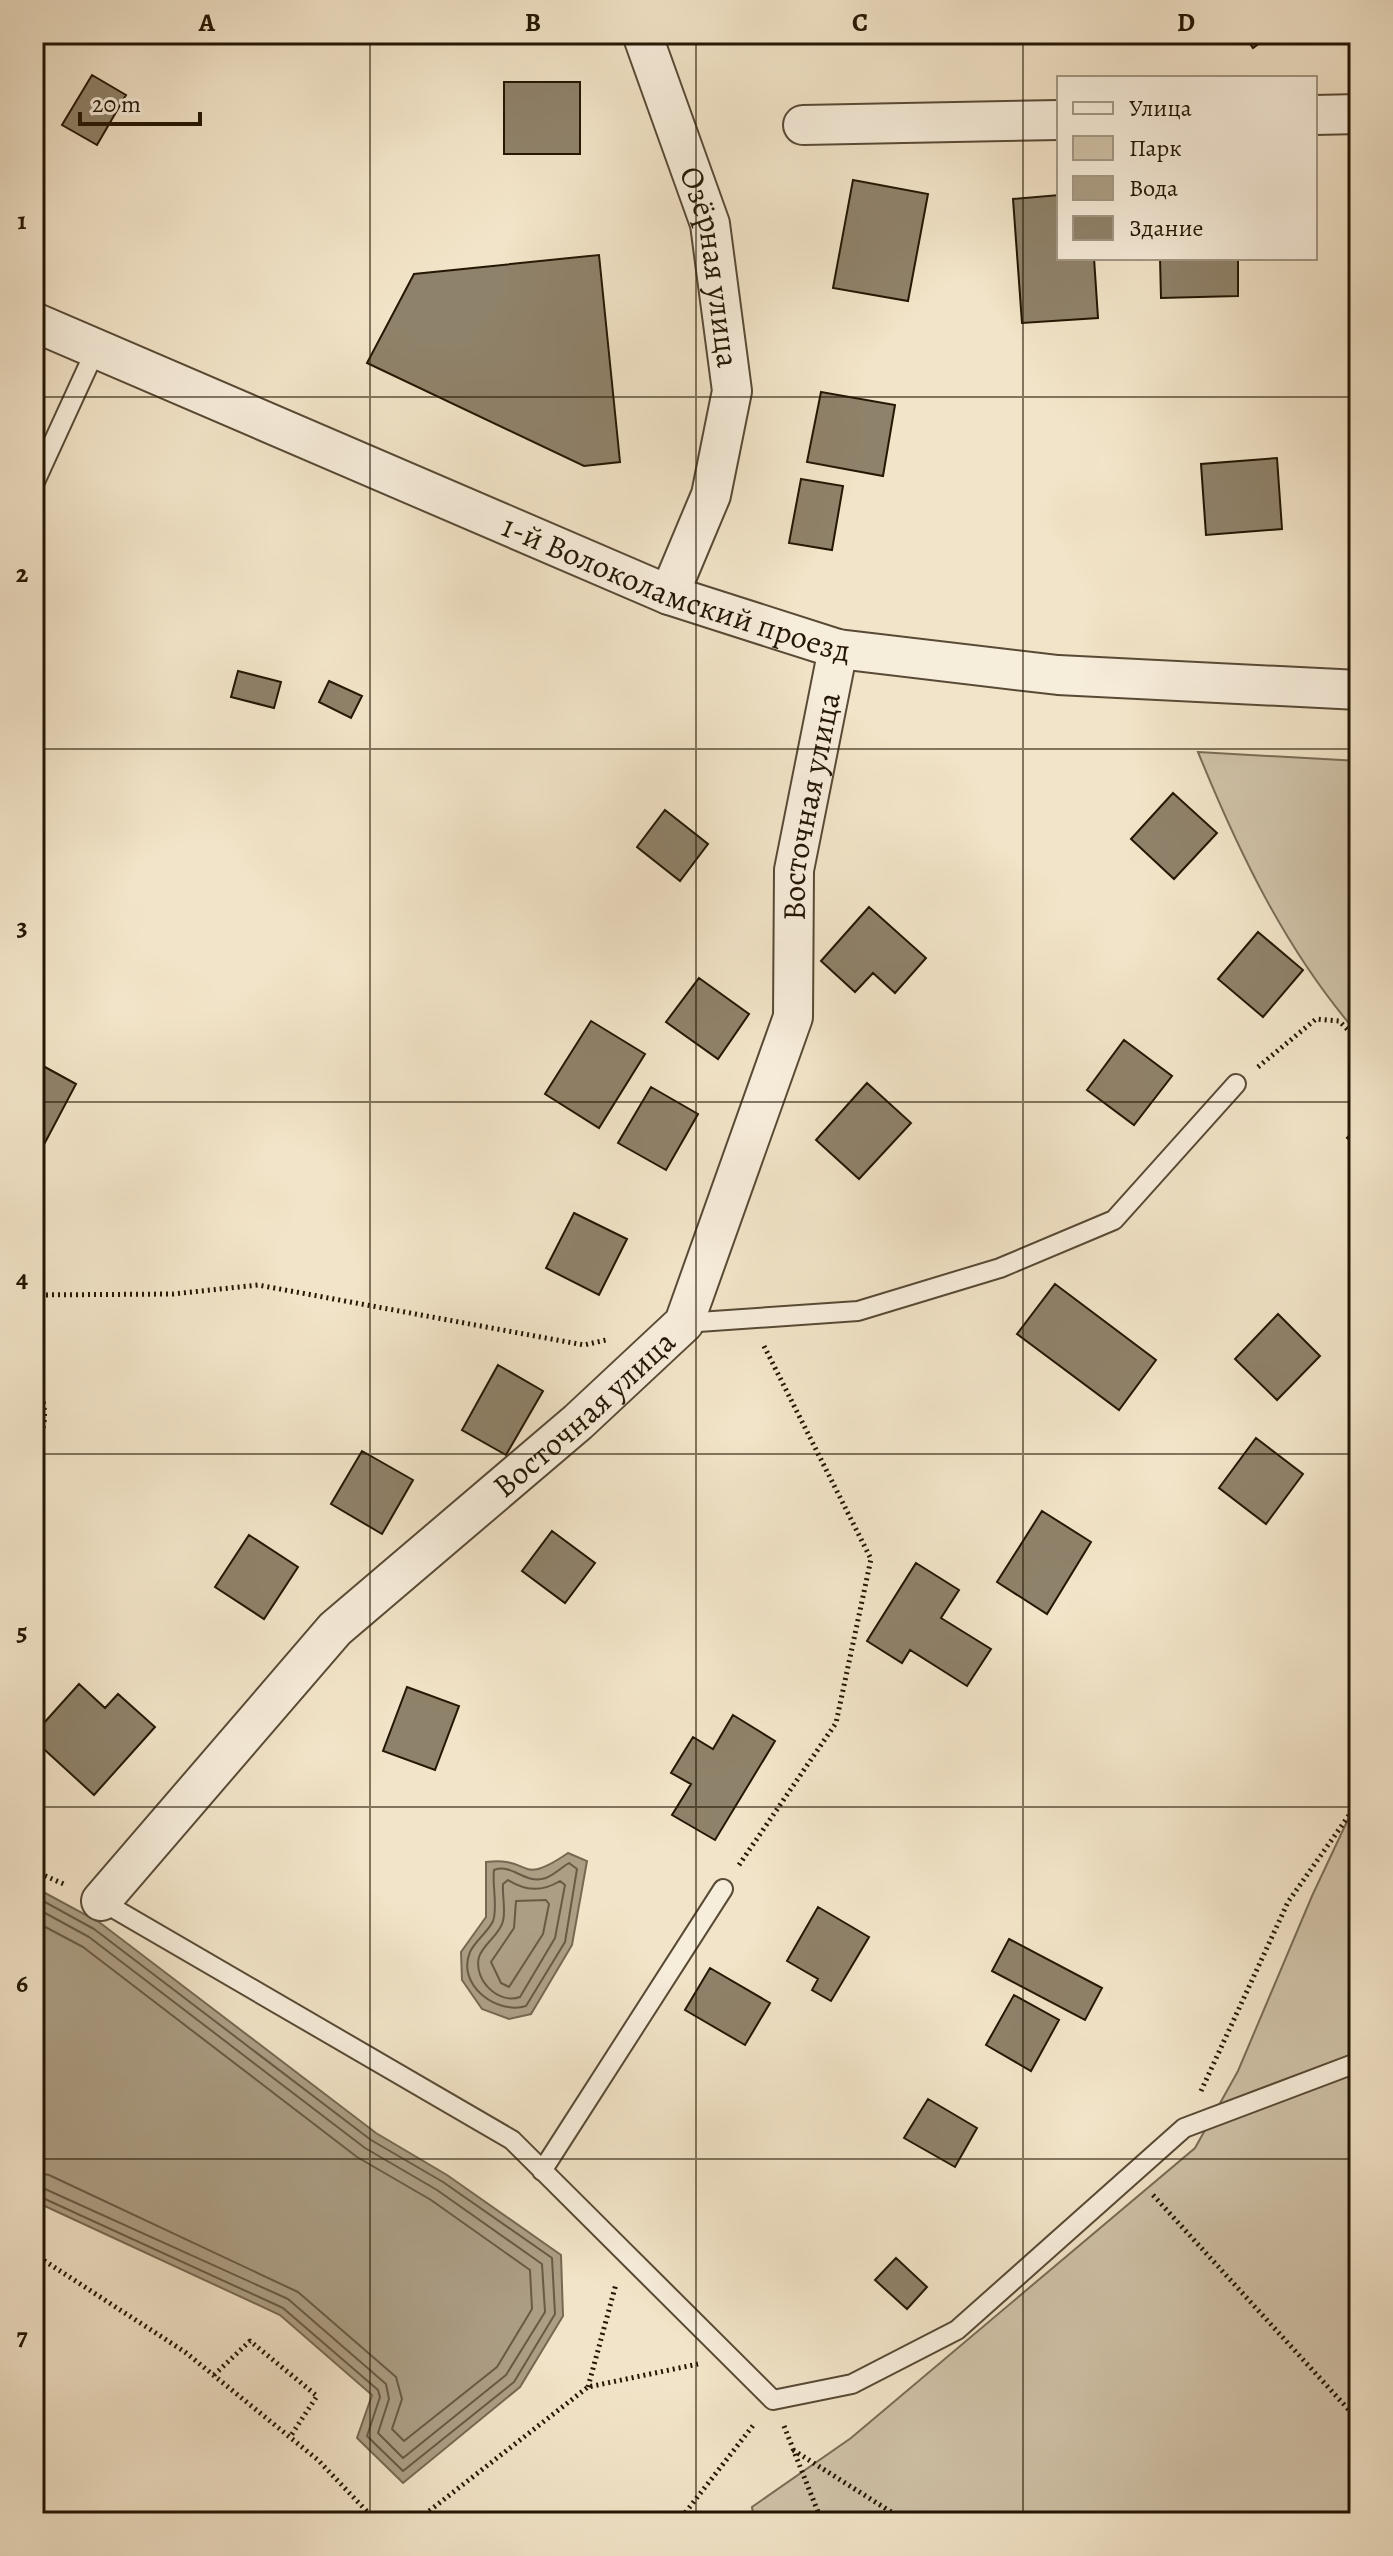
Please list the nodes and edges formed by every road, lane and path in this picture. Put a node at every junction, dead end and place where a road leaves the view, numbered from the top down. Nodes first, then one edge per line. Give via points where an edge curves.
1 (642, 34) edge
2 (1359, 114) edge
3 (1317, 115) edge
4 (1057, 120) edge
5 (803, 125) dead end
6 (34, 322) edge
7 (96, 349) junction
8 (34, 484) edge
9 (669, 595) junction
10 (838, 649) junction
11 (1359, 690) edge
12 (1359, 1041) edge
13 (1236, 1084) joint
14 (34, 1295) edge
15 (751, 1319) junction
16 (684, 1323) junction
17 (613, 1339) dead end
18 (34, 1380) edge
19 (34, 1452) edge
20 (1359, 1801) edge
21 (723, 1889) joint
22 (101, 1901) joint
23 (1359, 2062) edge
24 (1184, 2128) junction
25 (542, 2171) junction
26 (1133, 2173) junction
27 (624, 2252) junction
28 (34, 2254) edge
29 (730, 2357) junction
30 (214, 2375) junction
31 (588, 2387) junction
32 (773, 2400) junction
33 (1359, 2421) edge
34 (290, 2437) junction
35 (793, 2450) junction
36 (377, 2522) edge
37 (415, 2522) edge
38 (678, 2522) edge
39 (822, 2522) edge
40 (907, 2522) edge

1 - 9 street, Озёрная улица via 710,224 732,391 711,495
2 - 3 street
4 - 5 street
6 - 7 street, 1-й Волоколамский проезд
7 - 8 lane
7 - 9 street, 1-й Волоколамский проезд
9 - 10 street, 1-й Волоколамский проезд
10 - 11 street, 1-й Волоколамский проезд via 1058,675
10 - 16 street, Восточная улица via 794,870 793,1017
12 - 13 path via 1339,1021 1316,1019
13 - 15 lane via 1114,1220 1000,1268 858,1311
14 - 17 path via 173,1294 258,1285 584,1345
15 - 16 lane
15 - 21 path via 871,1559 836,1723
16 - 22 street, Восточная улица via 578,1422 335,1629
18 - 19 path via 45,1396 43,1436
20 - 24 path via 1288,1902
21 - 25 lane
22 - 25 lane via 512,2140
23 - 24 lane
24 - 26 lane
25 - 27 lane
26 - 32 lane via 957,2330 852,2384
26 - 33 path
27 - 29 lane
27 - 31 path
28 - 30 path
29 - 31 path
29 - 32 lane
30 - 34 path
30 - 34 path via 250,2341 317,2396
31 - 37 path
32 - 35 path
32 - 38 path
34 - 36 path
35 - 39 path
35 - 40 path

